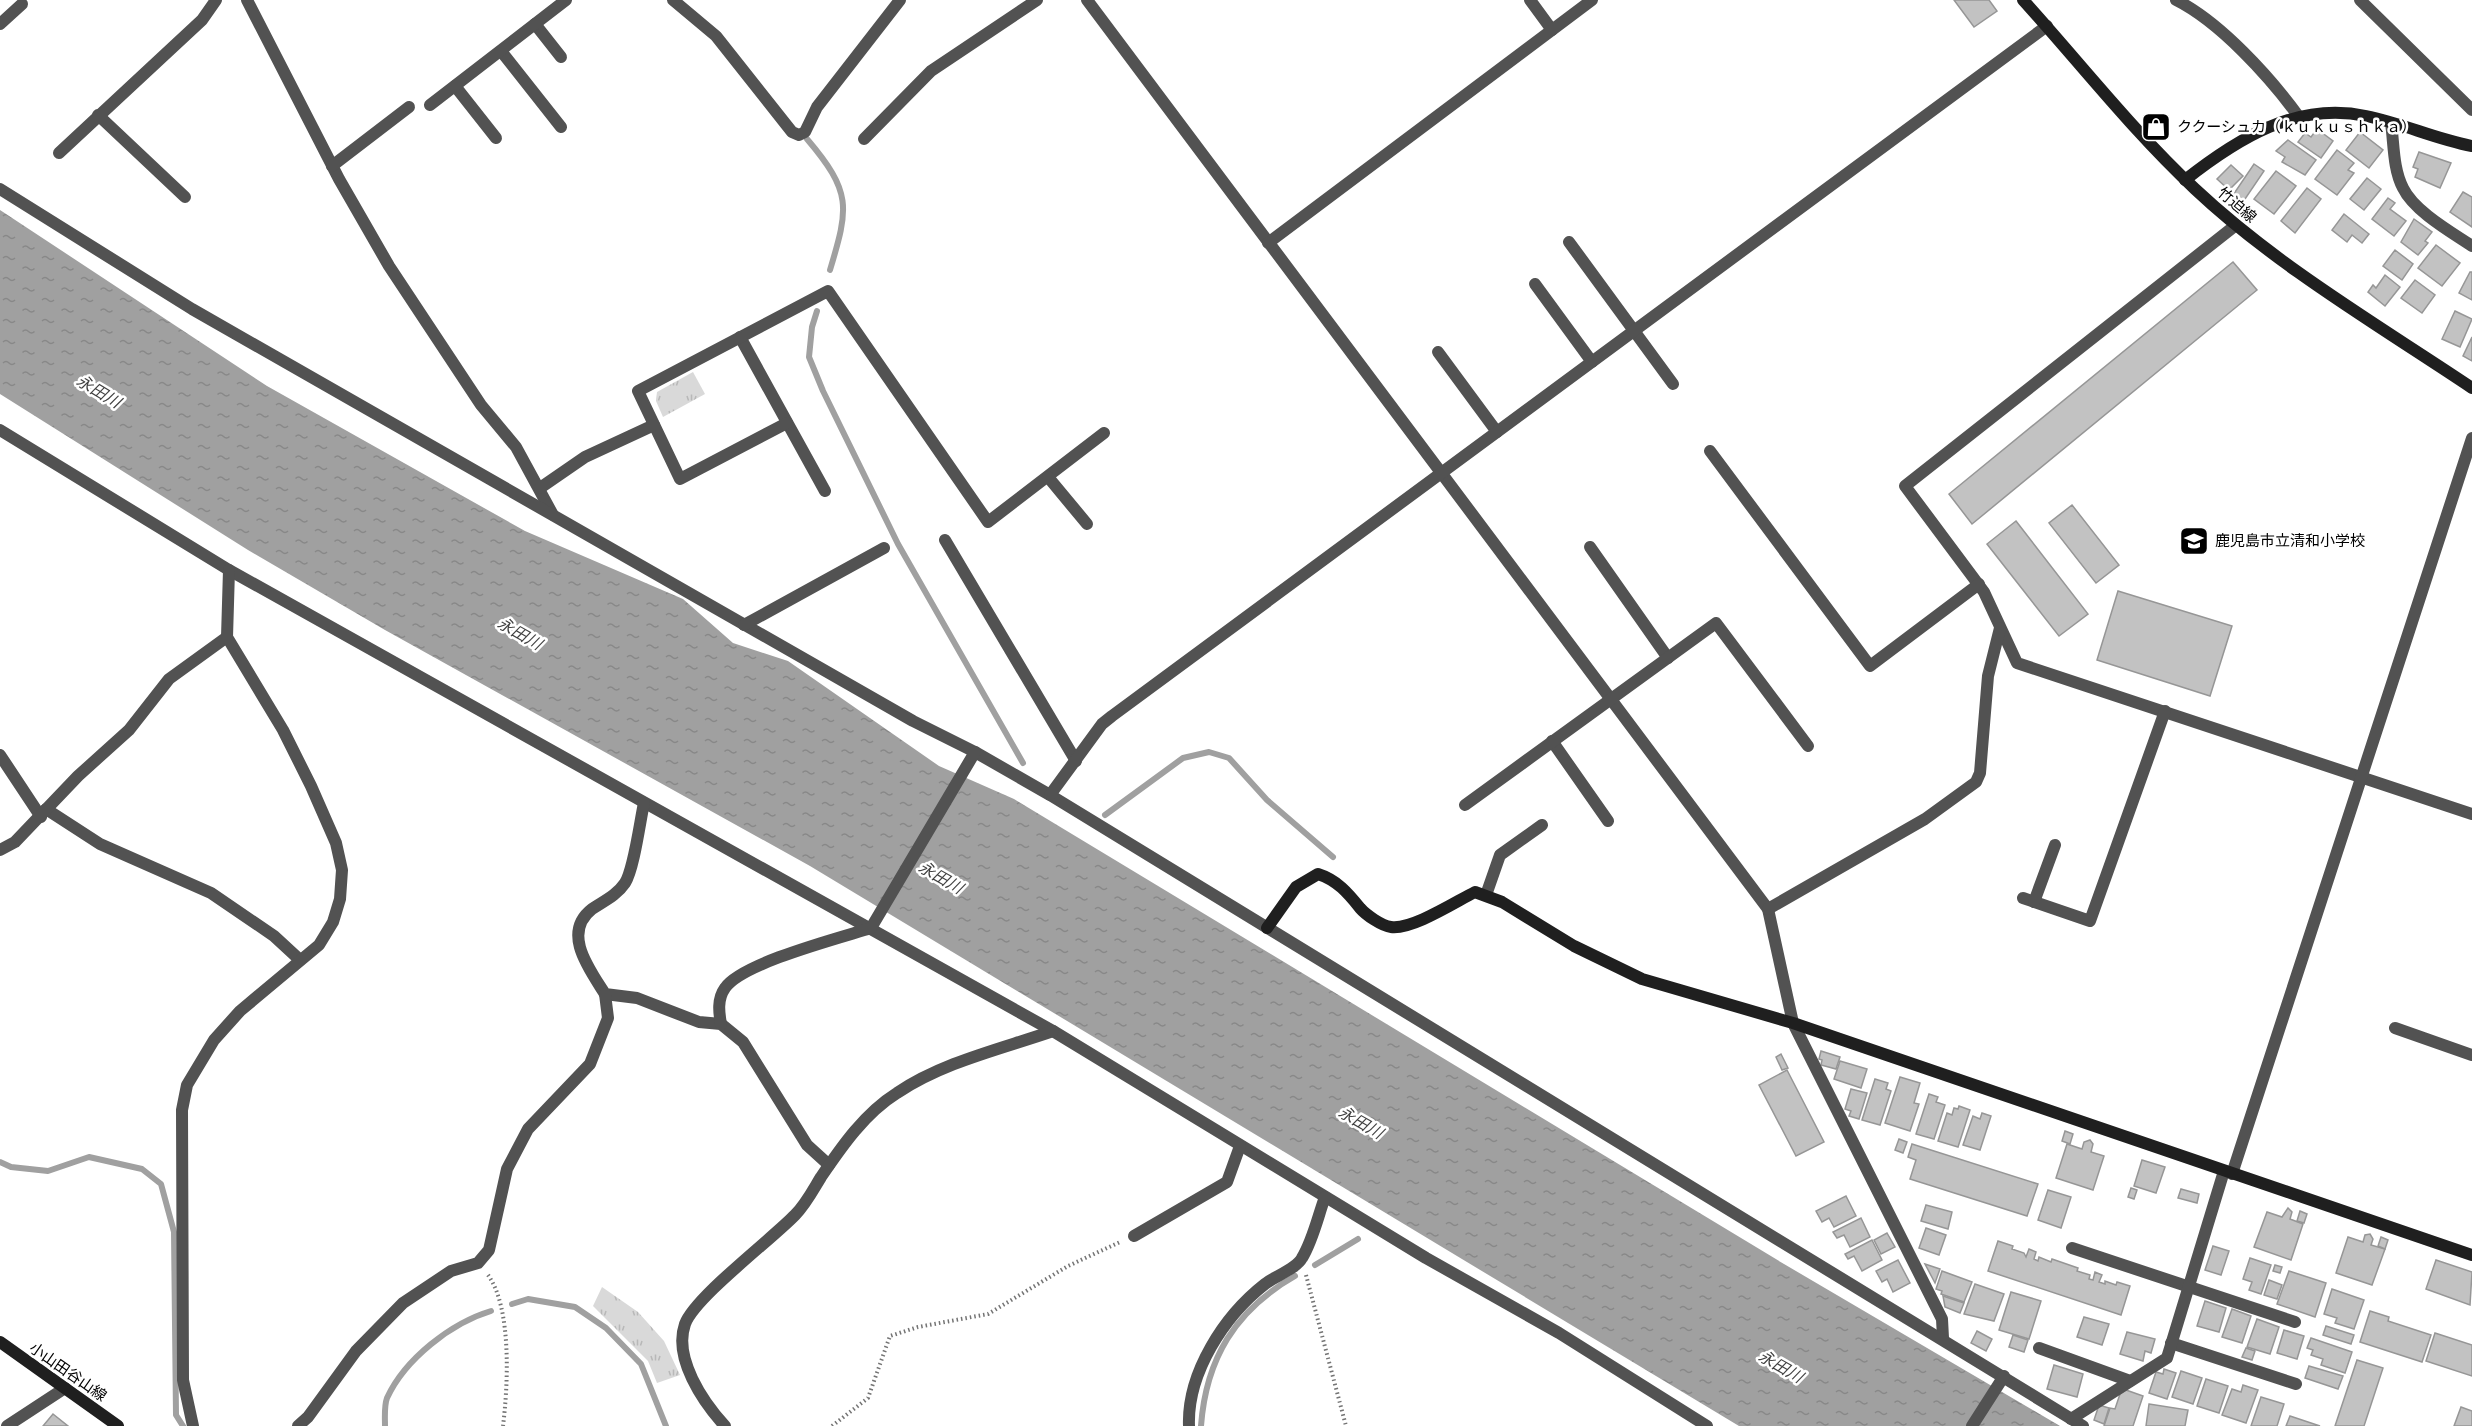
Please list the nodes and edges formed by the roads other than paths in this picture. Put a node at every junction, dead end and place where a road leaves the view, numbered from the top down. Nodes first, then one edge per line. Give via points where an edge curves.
1 (216, 0) edge
2 (247, 0) edge
3 (566, 0) edge
4 (673, 0) edge
5 (900, 0) edge
6 (1037, 0) edge
7 (1087, 0) edge
8 (1530, 0) edge
9 (1592, 0) edge
10 (2023, 0) edge
11 (2176, 0) edge
12 (2360, 0) edge
13 (22, 4) dead end
14 (0, 24) edge
15 (535, 24) junction
16 (2047, 26) junction
17 (1552, 30) junction
18 (501, 51) junction
19 (561, 57) dead end
20 (455, 86) junction
21 (430, 105) dead end
22 (409, 107) dead end
23 (2472, 110) edge
24 (98, 115) junction
25 (2299, 117) junction
26 (2391, 123) junction
27 (561, 127) dead end
28 (496, 138) dead end
29 (864, 139) dead end
30 (2472, 146) edge
31 (59, 153) dead end
32 (332, 166) junction
33 (2185, 180) junction
34 (0, 189) edge
35 (185, 197) dead end
36 (2236, 225) junction
37 (1569, 242) dead end
38 (1268, 243) junction
39 (2472, 246) edge
40 (1535, 284) dead end
41 (1634, 331) junction
42 (740, 337) junction
43 (1438, 352) dead end
44 (1592, 362) junction
45 (1673, 384) dead end
46 (2472, 388) edge
47 (788, 423) junction
48 (654, 425) junction
49 (0, 430) edge
50 (1497, 432) junction
51 (1104, 434) dead end
52 (2472, 438) edge
53 (1710, 451) dead end
54 (1441, 473) junction
55 (1048, 477) junction
56 (540, 488) junction
57 (825, 491) dead end
58 (554, 515) junction
59 (1087, 524) dead end
60 (945, 540) dead end
61 (1590, 547) dead end
62 (885, 548) dead end
63 (229, 570) junction
64 (1979, 584) junction
65 (744, 625) junction
66 (2000, 628) junction
67 (226, 637) junction
68 (1668, 658) junction
69 (1610, 699) junction
70 (2165, 711) junction
71 (1552, 741) junction
72 (1808, 746) dead end
73 (975, 752) junction
74 (0, 755) edge
75 (1076, 761) junction
76 (2360, 775) junction
77 (1050, 795) junction
78 (644, 803) junction
79 (1465, 805) dead end
80 (44, 813) junction
81 (2472, 814) edge
82 (1608, 821) dead end
83 (1542, 825) dead end
84 (2055, 845) dead end
85 (0, 850) edge
86 (1486, 895) junction
87 (1768, 909) junction
88 (871, 928) junction
89 (1267, 928) junction
90 (300, 960) junction
91 (605, 994) junction
92 (1793, 1023) junction
93 (721, 1024) junction
94 (2395, 1028) dead end
95 (1053, 1031) junction
96 (2472, 1054) edge
97 (1240, 1146) junction
98 (830, 1165) junction
99 (2228, 1172) junction
100 (1325, 1197) junction
101 (1134, 1236) road end
102 (2073, 1248) dead end
103 (2472, 1256) edge
104 (2189, 1286) junction
105 (2295, 1322) dead end
106 (1943, 1338) junction
107 (0, 1342) edge
108 (2171, 1343) junction
109 (2039, 1348) dead end
110 (2002, 1379) junction
111 (2130, 1381) junction
112 (2296, 1384) dead end
113 (64, 1388) junction
114 (2071, 1419) junction
115 (7, 1426) edge
116 (118, 1426) edge
117 (193, 1426) edge
118 (298, 1426) edge
119 (725, 1426) edge
120 (1189, 1426) edge
121 (1707, 1426) edge
122 (1972, 1426) edge
123 (2083, 1426) edge

1 - 24 street via 202,20
2 - 32 street
3 - 15 street
4 - 5 street via 716,36 792,132 799,135 805,132 817,107
6 - 29 street via 931,71
7 - 38 street
8 - 17 street
9 - 17 street
10 - 16 street, 竹迫線
11 - 25 street via 2207,18 2280,91
12 - 23 street
13 - 14 street
15 - 18 street
15 - 19 street
16 - 33 street, 竹迫線 via 2144,139
16 - 41 street
17 - 38 street
18 - 20 street
18 - 27 street
20 - 21 street
20 - 28 street
22 - 32 street
24 - 31 street
24 - 35 street
25 - 26 street via 2337,111
25 - 33 street via 2252,134
26 - 30 street
26 - 39 street via 2402,188 2410,200
32 - 56 street via 389,266 481,405 516,447
33 - 36 street, 竹迫線
34 - 58 street via 192,309
36 - 46 street, 竹迫線
36 - 64 street via 1905,486
37 - 41 street
38 - 54 street
40 - 44 street
41 - 44 street
41 - 45 street
42 - 47 street
42 - 48 street via 638,391
42 - 55 street via 828,291 988,522
43 - 50 street
44 - 50 street
47 - 48 street via 680,479
47 - 57 street
48 - 56 street via 585,457
49 - 63 street
50 - 54 street
51 - 55 street
52 - 76 street
53 - 64 street via 1870,666
54 - 69 street
54 - 75 street via 1112,716
55 - 59 street
56 - 58 street
58 - 65 street
60 - 75 street
61 - 68 street
62 - 65 street
63 - 67 street
63 - 78 street
64 - 66 street
65 - 73 street
66 - 70 street via 2017,663
66 - 87 street via 1988,676 1976,782 1925,819
67 - 80 street via 169,679 129,730
67 - 90 street via 283,730 338,852 342,870 340,898 333,922 320,945
68 - 69 street
68 - 72 street via 1716,623
69 - 71 street
69 - 87 street
70 - 76 street
70 - 84 street via 2090,921 2028,900
71 - 79 street
71 - 82 street
73 - 77 street
73 - 88 street
74 - 80 street
75 - 77 street
76 - 81 street
76 - 99 street
77 - 89 street
78 - 88 street
78 - 91 street via 625,883 580,921 579,946
80 - 85 street via 15,842
80 - 90 street via 100,844 211,893 274,936
83 - 86 street via 1500,855
86 - 89 street via 1475,892 1408,926 1390,928 1364,912 1343,887 1318,874 1296,887
86 - 92 street via 1574,946 1642,979
87 - 92 street
88 - 93 street via 798,951 743,974 725,987 719,1011
88 - 95 street
89 - 106 street
90 - 117 street via 240,1011 214,1040 187,1085 182,1110 183,1357 187,1406
91 - 93 street via 637,998 699,1022
91 - 118 street via 608,1018 590,1064 528,1129 507,1169 489,1250 478,1263 451,1271 403,1303 356,1351
92 - 99 street
92 - 106 street via 1942,1318
93 - 98 street via 743,1042 807,1145
94 - 96 street
95 - 97 street
95 - 98 street via 927,1074 869,1116
97 - 100 street
97 - 101 street via 1227,1182
98 - 119 street via 797,1213 706,1297 686,1322 683,1343 688,1366 712,1412
99 - 103 street
99 - 104 street
100 - 120 street via 1302,1259 1264,1285 1226,1322 1204,1361 1188,1409
100 - 121 street via 1559,1333
102 - 104 street
104 - 105 street
104 - 108 street
106 - 110 street
107 - 113 street, 小山田谷山線
108 - 111 street via 2167,1358
108 - 112 street
109 - 111 street
110 - 114 street
110 - 122 street
111 - 114 street
113 - 115 street
113 - 116 street, 小山田谷山線
114 - 123 street

